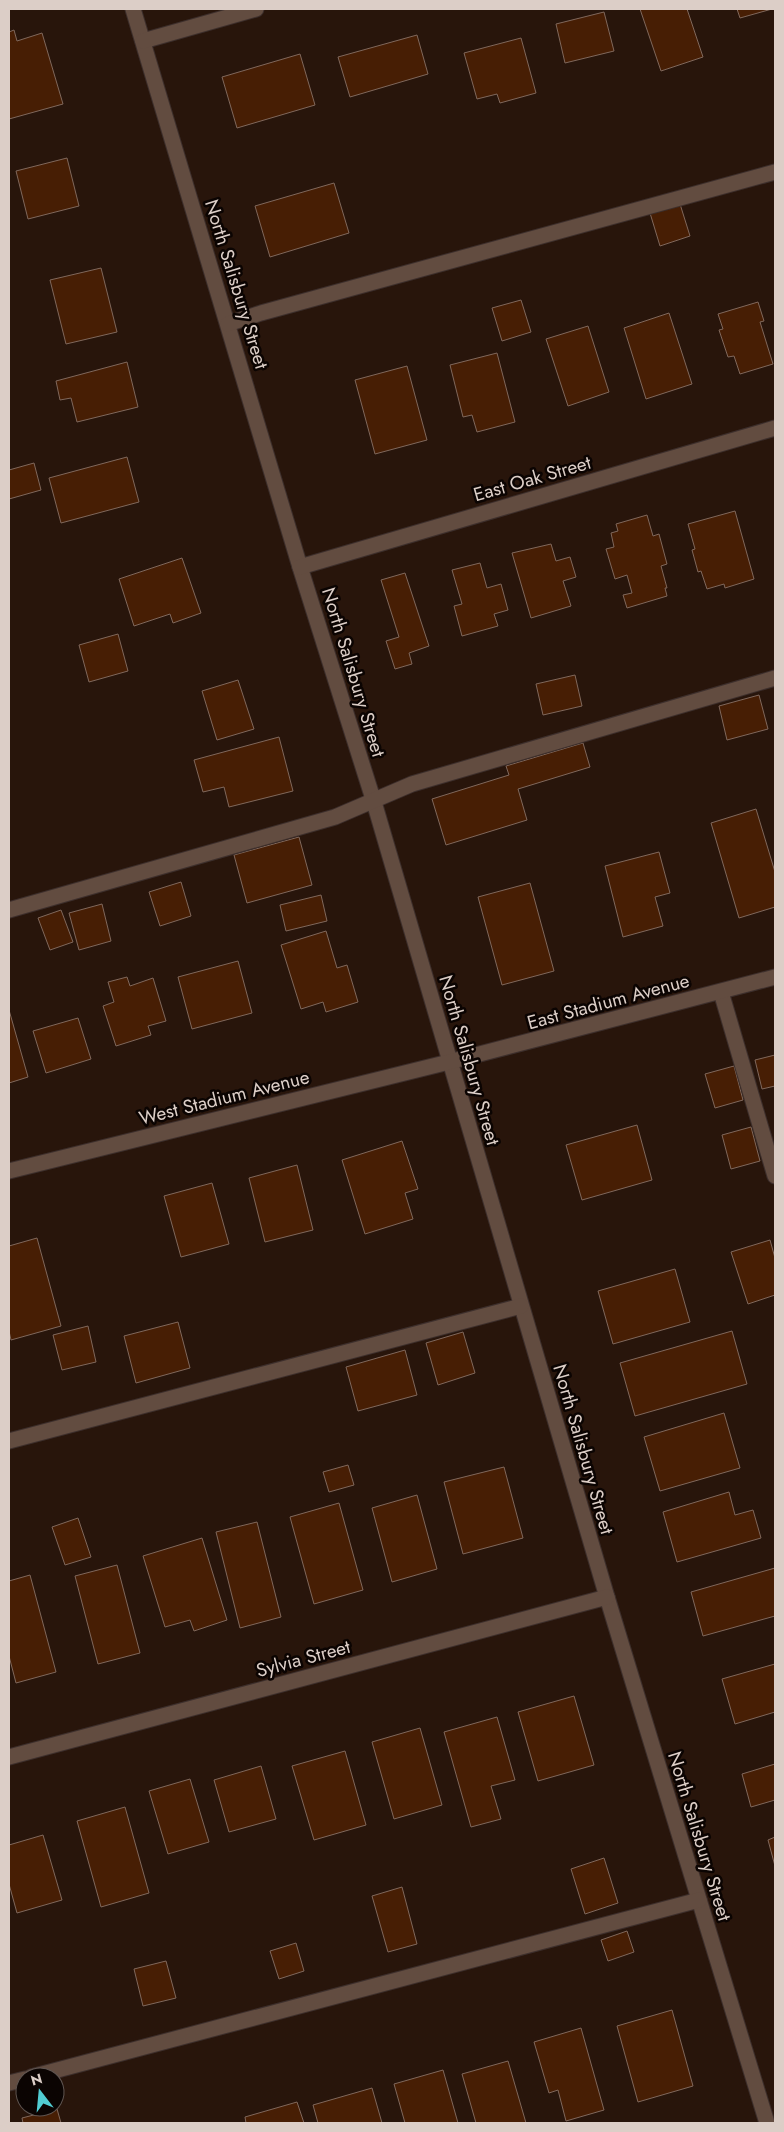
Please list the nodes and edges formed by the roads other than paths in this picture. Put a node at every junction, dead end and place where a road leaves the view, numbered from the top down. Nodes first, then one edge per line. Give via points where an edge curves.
1 (133, 9) edge
2 (256, 9) edge
3 (143, 41) junction
4 (775, 172) edge
5 (228, 324) junction
6 (775, 428) edge
7 (300, 566) junction
8 (775, 678) edge
9 (374, 802) junction
10 (9, 910) edge
11 (775, 977) edge
12 (721, 992) junction
13 (450, 1062) junction
14 (9, 1171) edge
15 (775, 1176) edge
16 (521, 1306) junction
17 (9, 1441) edge
18 (607, 1597) junction
19 (9, 1757) edge
20 (699, 1900) junction
21 (65, 2068) edge
22 (767, 2123) edge

1 - 3 street, North Salisbury Street
2 - 3 street
3 - 5 street, North Salisbury Street
4 - 5 street
5 - 7 street, North Salisbury Street
6 - 7 street, East Oak Street
7 - 9 street, North Salisbury Street
8 - 9 street via 412,784
9 - 10 street via 336,817
9 - 13 street, North Salisbury Street
11 - 12 street, East Stadium Avenue
12 - 13 street, East Stadium Avenue
12 - 15 street
13 - 14 street, West Stadium Avenue
13 - 16 street, North Salisbury Street
16 - 17 street
16 - 18 street, North Salisbury Street
18 - 19 street, Sylvia Street
18 - 20 street, North Salisbury Street
20 - 21 street
20 - 22 street, North Salisbury Street

